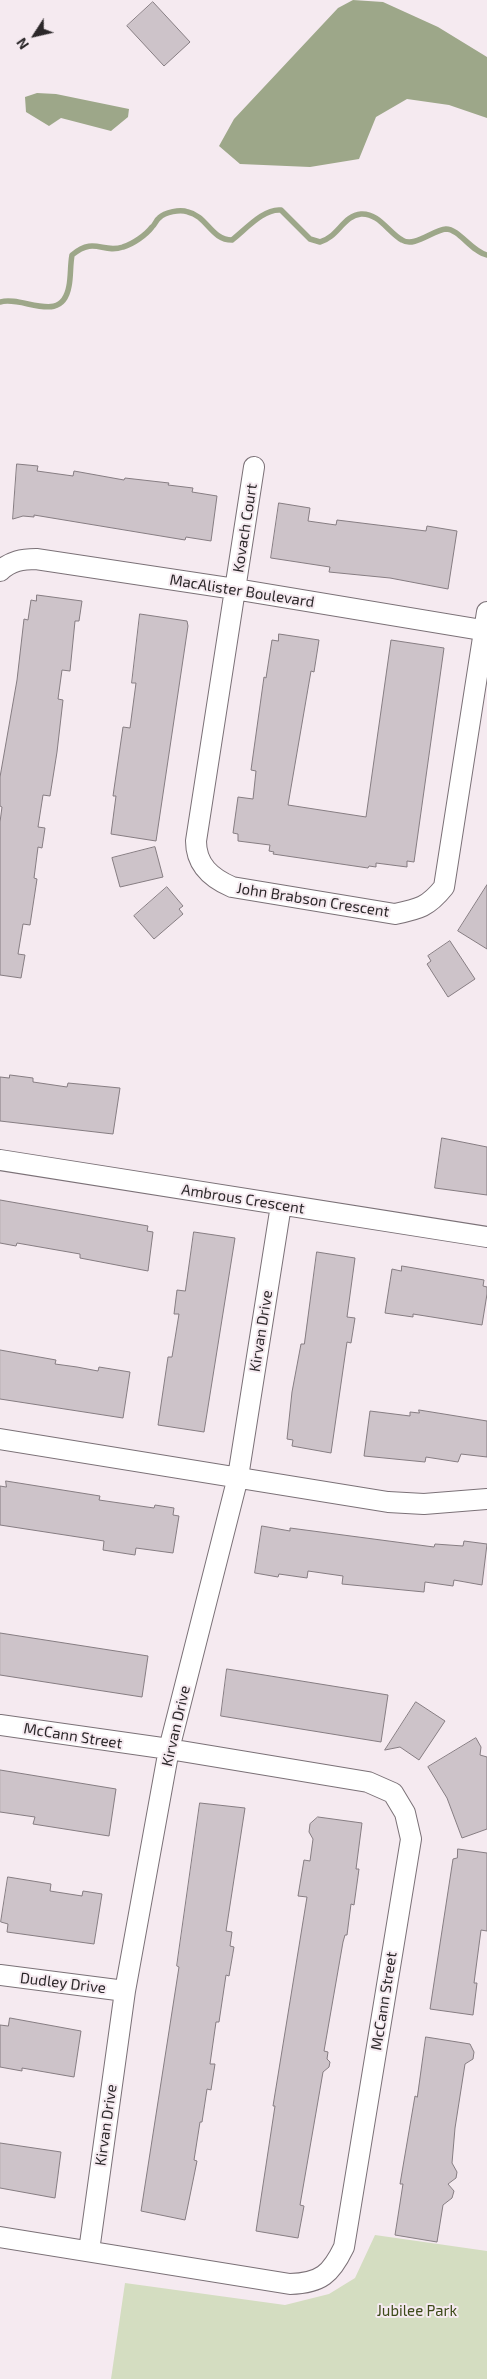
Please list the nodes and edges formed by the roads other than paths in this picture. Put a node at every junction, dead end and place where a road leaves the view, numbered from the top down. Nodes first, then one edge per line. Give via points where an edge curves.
1 (254, 466) dead end
2 (0, 571) edge
3 (235, 589) junction
4 (486, 625) edge
5 (0, 1160) edge
6 (281, 1206) junction
7 (487, 1237) edge
8 (0, 1439) edge
9 (238, 1477) junction
10 (487, 1499) edge
11 (0, 1725) edge
12 (169, 1749) junction
13 (0, 1975) edge
14 (125, 1991) junction
15 (0, 2237) edge
16 (89, 2251) junction

1 - 3 street, Kovach Court
2 - 3 street, MacAlister Boulevard via 20,559 36,558
3 - 4 street, MacAlister Boulevard
3 - 4 street, John Brabson Crescent via 196,841 201,864 218,881 232,887 394,914 418,909 433,901 444,887
5 - 6 street, Ambrous Crescent
6 - 7 street, Ambrous Crescent
6 - 9 street, Kirvan Drive
8 - 9 street
9 - 10 street via 388,1502 424,1504
9 - 12 street, Kirvan Drive
11 - 12 street, McCann Street
12 - 14 street, Kirvan Drive
12 - 16 street, McCann Street via 368,1782 393,1793 405,1813 411,1839 344,2247 335,2266 321,2278 304,2284 290,2284
13 - 14 street, Dudley Drive
14 - 16 street, Kirvan Drive
15 - 16 street, McCann Street

